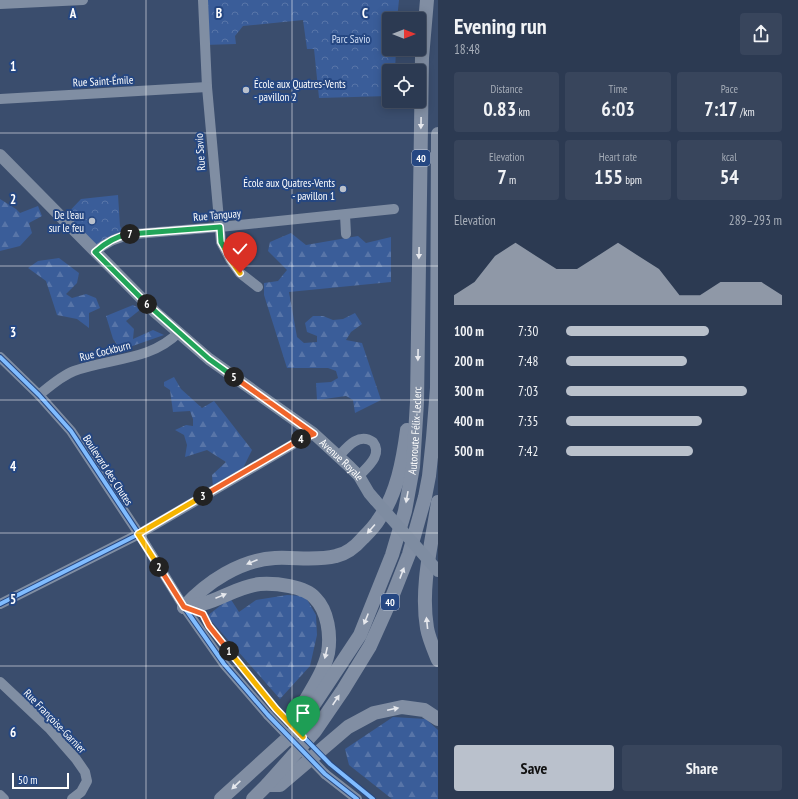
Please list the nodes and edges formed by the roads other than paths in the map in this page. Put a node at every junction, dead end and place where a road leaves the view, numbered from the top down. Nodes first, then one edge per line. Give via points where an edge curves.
1 (83, 0) edge
2 (203, 0) edge
3 (427, 0) edge
4 (0, 4) edge
5 (207, 87) junction
6 (0, 99) edge
7 (438, 134) edge
8 (0, 155) edge
9 (394, 209) dead end
10 (345, 215) junction
11 (220, 227) junction
12 (346, 234) dead end
13 (95, 252) junction
14 (258, 286) dead end
15 (179, 332) junction
16 (0, 357) edge
17 (437, 389) edge
18 (39, 395) junction
19 (417, 402) junction
20 (314, 434) junction
21 (338, 456) junction
22 (359, 476) junction
23 (438, 502) edge
24 (138, 534) junction
25 (438, 571) edge
26 (0, 604) edge
27 (184, 607) junction
28 (438, 660) edge
29 (0, 682) edge
30 (438, 719) edge
31 (251, 771) junction
32 (267, 785) junction
33 (0, 795) edge
34 (4, 799) edge
35 (72, 799) edge
36 (221, 799) edge
37 (253, 799) edge
38 (357, 799) edge

1 - 4 street
2 - 5 street, Rue Savio
3 -> 19 highway, Autoroute Félix-Leclerc / 40 via 422,58
5 - 6 street, Rue Saint-Émile
5 - 11 street, Rue Savio
7 - 17 highway, Autoroute Félix-Leclerc / 40
8 - 13 main road, Avenue Royale
9 - 10 street, Rue Tanguay
10 - 11 street, Rue Tanguay
10 - 12 street
11 - 13 street, Rue Tanguay via 124,235 102,245
11 - 14 street, Rue Savio via 221,242 230,259 240,273
13 - 15 main road, Avenue Royale via 155,312
15 - 18 street, Rue Cockburn via 164,345 146,352 73,372
15 - 20 main road, Avenue Royale via 209,359
16 - 18 street, Boulevard des Chutes
32 -> 17 highway, Autoroute Félix-Leclerc / 40 via 315,731 343,690 370,646 392,597 409,554 425,497
18 - 24 street, Boulevard des Chutes via 71,431
19 -> 27 highway via 409,415 396,484 389,501 380,519 350,550 337,556 314,559 258,560 218,578 198,592
19 -> 31 highway, Autoroute Félix-Leclerc / 40 via 413,467 405,511 392,555 360,635 297,730
20 - 21 main road, Avenue Royale
20 - 24 street
21 - 22 main road, Avenue Royale
21 - 22 street via 358,440 367,439 373,442 376,451 374,458
22 - 25 main road, Avenue Royale, bridge via 369,493
28 -> 23 highway via 427,628 425,606 426,580
24 - 26 street
24 - 27 street, Boulevard des Chutes
27 -> 31 highway via 202,604 259,584 278,584 297,588 315,597 325,613 329,633 328,653 318,679 297,715
27 - 38 street, Boulevard des Chutes, bridge via 224,664 268,715 325,774
29 - 35 street, Rue Françoise-Garnier via 48,728 85,772 87,781 81,792
32 -> 30 highway via 280,786 348,727 374,713 402,707 424,710
31 -> 36 highway, Autoroute Félix-Leclerc / 40
32 - 37 highway, Autoroute Félix-Leclerc / 40
33 - 34 street

